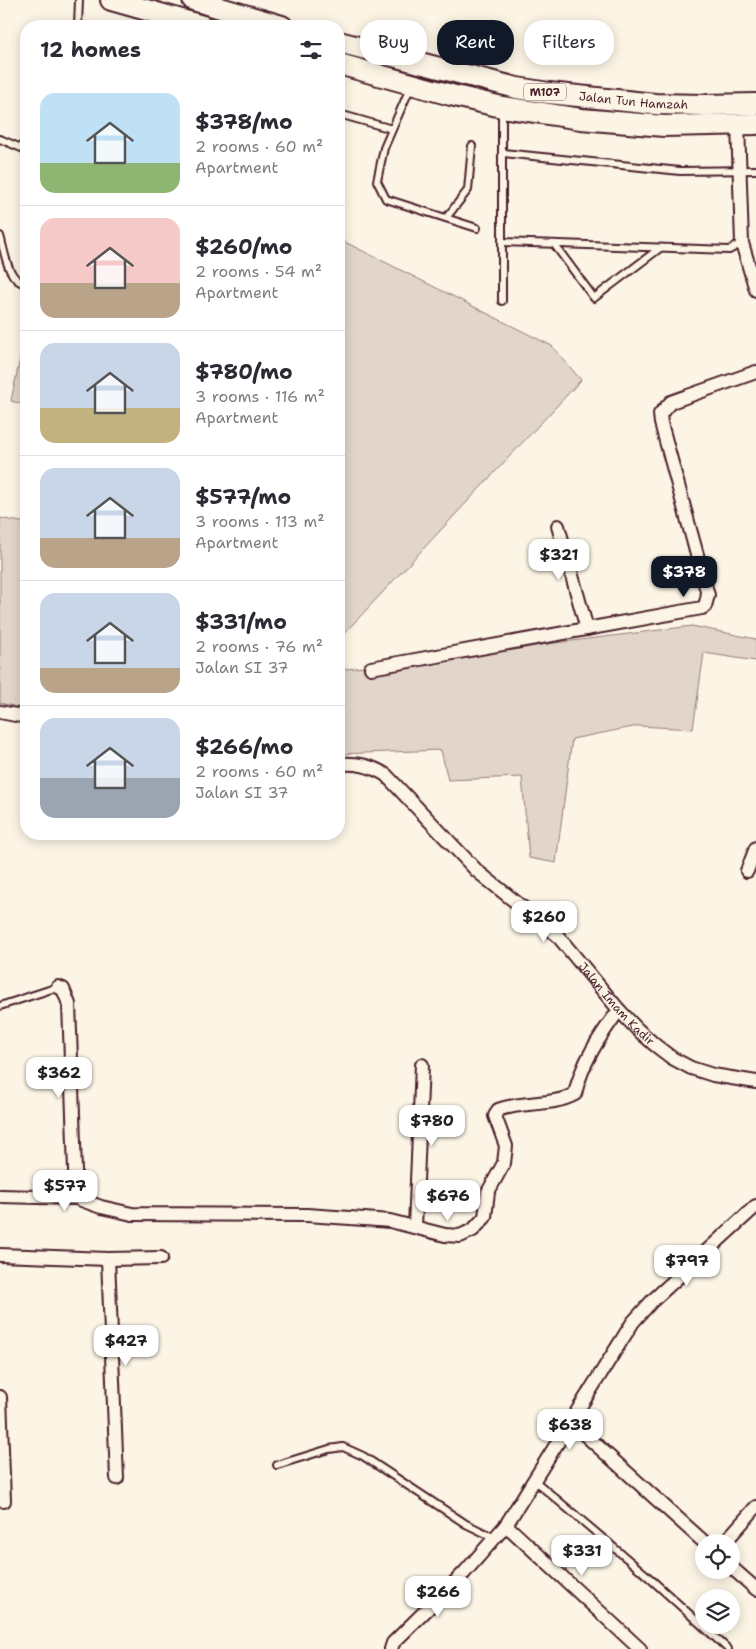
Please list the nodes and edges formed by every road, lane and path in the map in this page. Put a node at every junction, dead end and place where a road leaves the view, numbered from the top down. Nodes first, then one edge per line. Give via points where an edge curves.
1 (78, 0) edge
2 (111, 0) edge
3 (193, 0) edge
4 (215, 0) edge
5 (78, 20) edge
6 (182, 20) edge
7 (263, 20) edge
8 (268, 20) edge
9 (345, 44) edge
10 (345, 66) edge
11 (412, 85) junction
12 (756, 104) edge
13 (502, 107) junction
14 (345, 116) edge
15 (747, 124) edge
16 (392, 129) junction
17 (0, 139) edge
18 (472, 146) dead end
19 (20, 147) edge
20 (502, 153) junction
21 (740, 170) junction
22 (756, 170) edge
23 (446, 218) junction
24 (477, 228) dead end
25 (0, 236) edge
26 (502, 242) junction
27 (742, 242) junction
28 (554, 244) junction
29 (660, 248) junction
30 (20, 283) edge
31 (756, 290) edge
32 (502, 301) dead end
33 (756, 372) edge
34 (558, 526) dead end
35 (587, 629) junction
36 (371, 668) dead end
37 (0, 712) edge
38 (20, 716) edge
39 (345, 764) edge
40 (756, 848) edge
41 (747, 871) dead end
42 (58, 987) joint
43 (0, 1006) edge
44 (619, 1010) junction
45 (422, 1065) dead end
46 (756, 1082) edge
47 (0, 1196) edge
48 (76, 1198) junction
49 (756, 1206) edge
50 (416, 1227) junction
51 (0, 1254) edge
52 (161, 1258) dead end
53 (108, 1259) junction
54 (0, 1396) edge
55 (572, 1423) junction
56 (277, 1465) dead end
57 (117, 1478) dead end
58 (535, 1481) junction
59 (4, 1501) dead end
60 (756, 1506) edge
61 (506, 1525) junction
62 (695, 1534) edge
63 (732, 1534) edge
64 (495, 1538) junction
65 (740, 1575) edge
66 (756, 1590) edge
67 (391, 1649) edge
68 (640, 1649) edge
69 (728, 1649) edge

1 - 5 lane
2 - 6 main road
3 - 7 main road
4 - 8 main road
9 - 12 main road, Jalan Tun Hamzah / M107 via 509,86 549,93 655,104
10 - 11 main road, Jalan Tun Hamzah / M107
11 - 13 main road, Jalan Tun Hamzah / M107
11 - 16 lane
13 - 15 main road, Jalan Tun Hamzah / M107 via 581,119 664,126
13 - 20 lane
14 - 16 lane
15 - 21 street
16 - 23 lane via 377,181 386,199
17 - 19 lane
18 - 23 lane via 468,190
20 - 21 lane via 680,171
20 - 26 lane
21 - 22 lane
21 - 27 street
23 - 24 lane
25 - 30 lane via 14,278
26 - 28 lane
26 - 32 lane
27 - 29 lane via 729,250
27 - 31 street
28 - 29 lane
28 - 29 lane via 594,298
33 - 35 street via 671,402 660,414 708,595 705,606
34 - 35 street
35 - 36 street
37 - 38 street
39 - 44 street, Jalan Imam Kadir via 362,764 386,775 477,871 557,935
40 - 41 street
42 - 43 lane
42 - 48 street via 63,989 69,1004
44 - 46 street, Jalan Imam Kadir via 672,1058 691,1068
44 - 50 street via 594,1046 579,1077 575,1094 564,1100 511,1105 498,1110 495,1116 506,1146 504,1163 488,1192 485,1217 473,1230 460,1236
45 - 50 street
47 - 48 street
48 - 50 street via 132,1214 307,1215 390,1221
49 - 55 street via 633,1322
51 - 53 street
52 - 53 street
53 - 57 street
54 - 59 street
55 - 58 street
55 - 62 street
56 - 64 lane via 343,1447 364,1456 466,1524
58 - 61 street
58 - 69 lane
60 - 63 street
61 - 64 street
61 - 68 street
64 - 67 street via 393,1643
65 - 66 street

